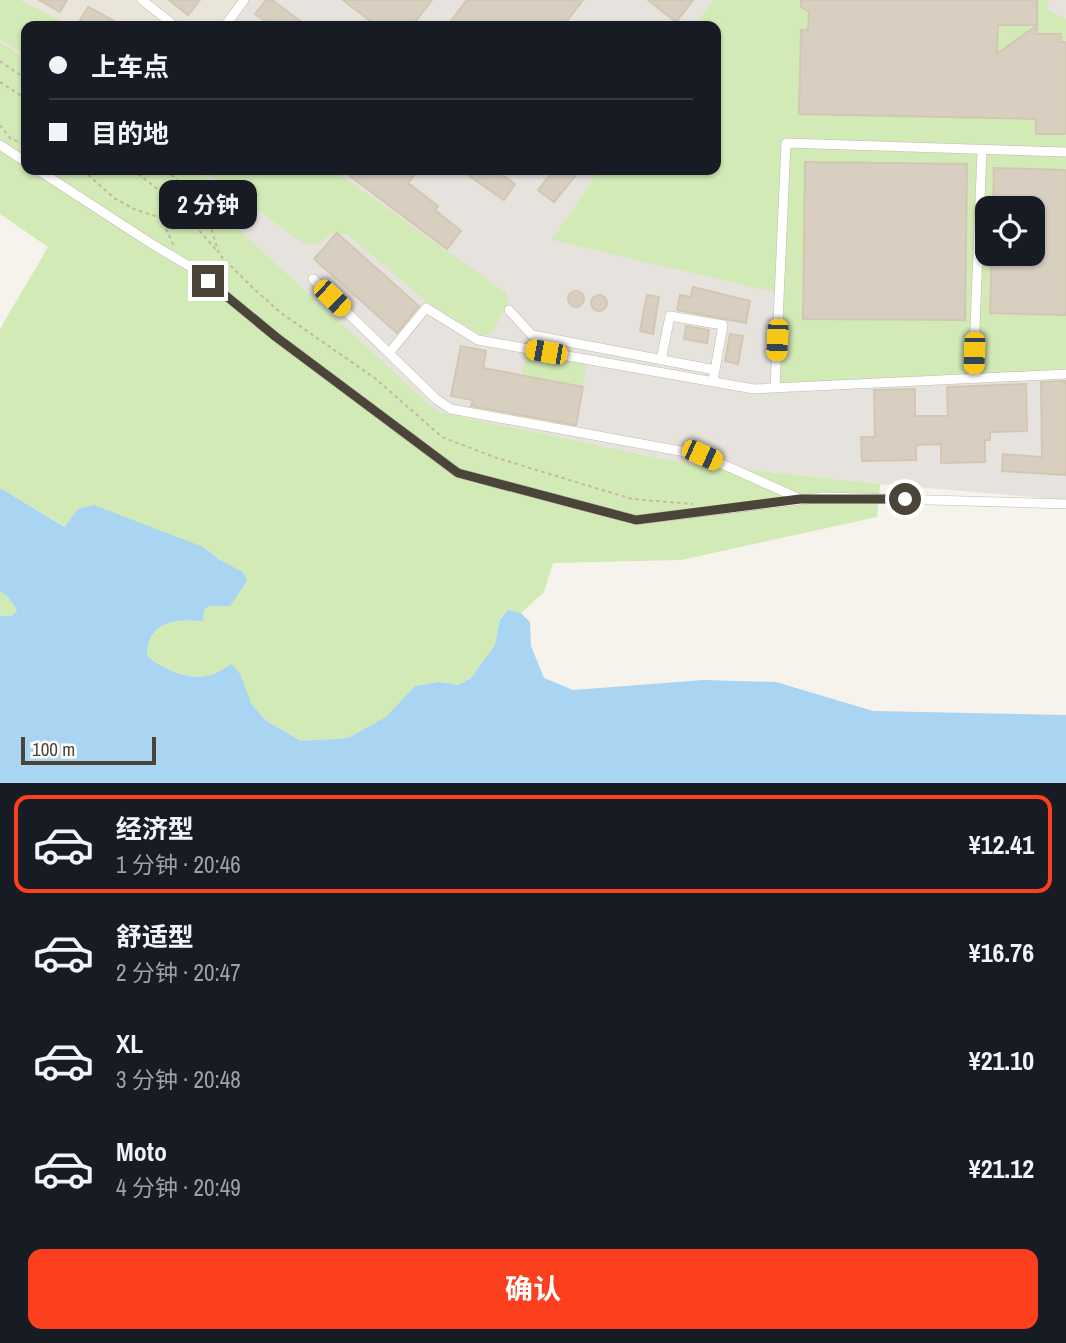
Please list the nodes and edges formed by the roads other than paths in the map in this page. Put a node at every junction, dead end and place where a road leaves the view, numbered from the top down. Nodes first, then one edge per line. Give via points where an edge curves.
1 (142, 0) edge
2 (244, 0) edge
3 (169, 21) edge
4 (229, 21) edge
5 (0, 145) edge
6 (982, 149) junction
7 (1066, 152) edge
8 (21, 159) edge
9 (46, 175) edge
10 (313, 279) dead end
11 (509, 310) dead end
12 (389, 353) junction
13 (661, 360) junction
14 (715, 370) junction
15 (1066, 374) edge
16 (972, 379) junction
17 (713, 382) junction
18 (775, 388) junction
19 (800, 499) junction
20 (1066, 504) edge

1 - 3 street
2 - 4 street
5 - 8 street
6 - 7 street
6 - 16 street
6 - 18 street via 786,143
9 - 19 street via 194,269 276,337 458,473 636,520
10 - 12 street
11 - 13 street via 532,335
12 - 17 street via 426,309 478,341
12 - 19 street via 451,409 702,455
13 - 14 street
13 - 14 street via 670,316 723,325
14 - 17 street
15 - 16 street
16 - 18 street
17 - 18 street
19 - 20 street

